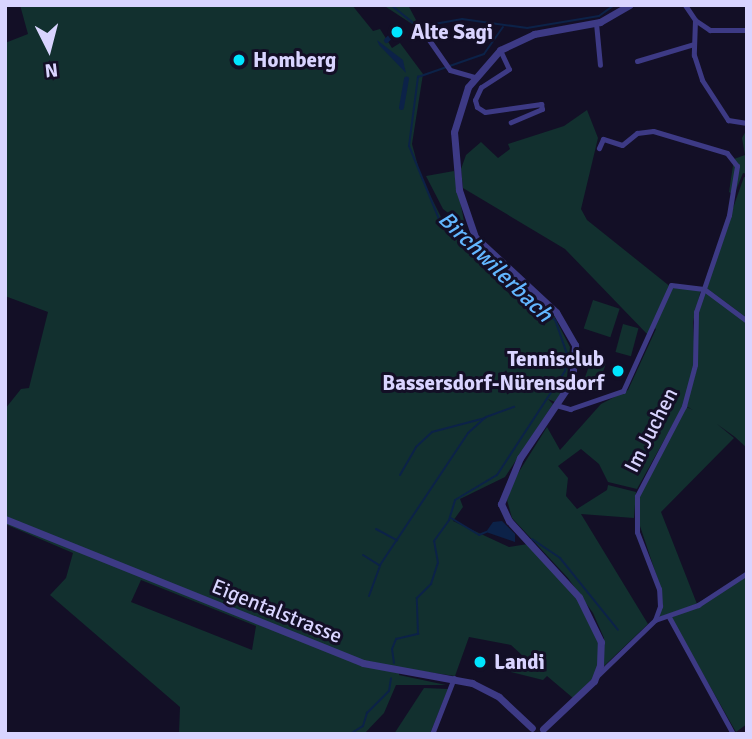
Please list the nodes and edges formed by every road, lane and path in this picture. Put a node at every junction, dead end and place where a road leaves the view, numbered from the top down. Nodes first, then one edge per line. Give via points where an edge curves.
1 (630, 5) edge
2 (685, 5) edge
3 (695, 20) junction
4 (596, 23) junction
5 (418, 24) dead end
6 (747, 30) edge
7 (694, 44) junction
8 (500, 50) junction
9 (637, 61) dead end
10 (600, 65) dead end
11 (475, 77) junction
12 (511, 122) dead end
13 (747, 123) edge
14 (599, 148) dead end
15 (701, 288) junction
16 (747, 321) edge
17 (556, 405) junction
18 (5, 519) edge
19 (747, 573) edge
20 (669, 617) junction
21 (655, 620) junction
22 (597, 676) junction
23 (454, 678) junction
24 (531, 731) edge
25 (544, 732) edge
26 (432, 734) edge
27 (733, 734) edge

1 - 4 street
2 - 3 street
3 - 6 street via 710,30
3 - 7 street
4 - 8 street via 534,34
4 - 10 street
5 - 11 street via 457,76
7 - 9 street
7 - 13 street via 697,69 729,120
8 - 11 street
8 - 12 street via 509,68 481,87 477,107 485,112 541,104 542,109
11 - 17 street via 462,99 454,132 464,213 485,250 556,312 573,337 575,372
14 - 15 street, Im Juchen via 603,139 622,145 643,130 727,153 737,166 729,192 729,215
15 - 16 street
15 - 17 street via 671,285 633,377 617,396 570,409
15 - 21 street, Im Juchen via 695,365 684,406 637,496 637,532 659,589
17 - 22 street via 504,490 502,508 509,522 566,580 590,616 601,642
18 - 23 street, Eigentalstrasse via 354,660
19 - 20 street via 698,605
20 - 21 street
20 - 27 street
21 - 22 street
22 - 25 street
23 - 24 street, Eigentalstrasse via 495,694
23 - 26 street
24 - 25 street

